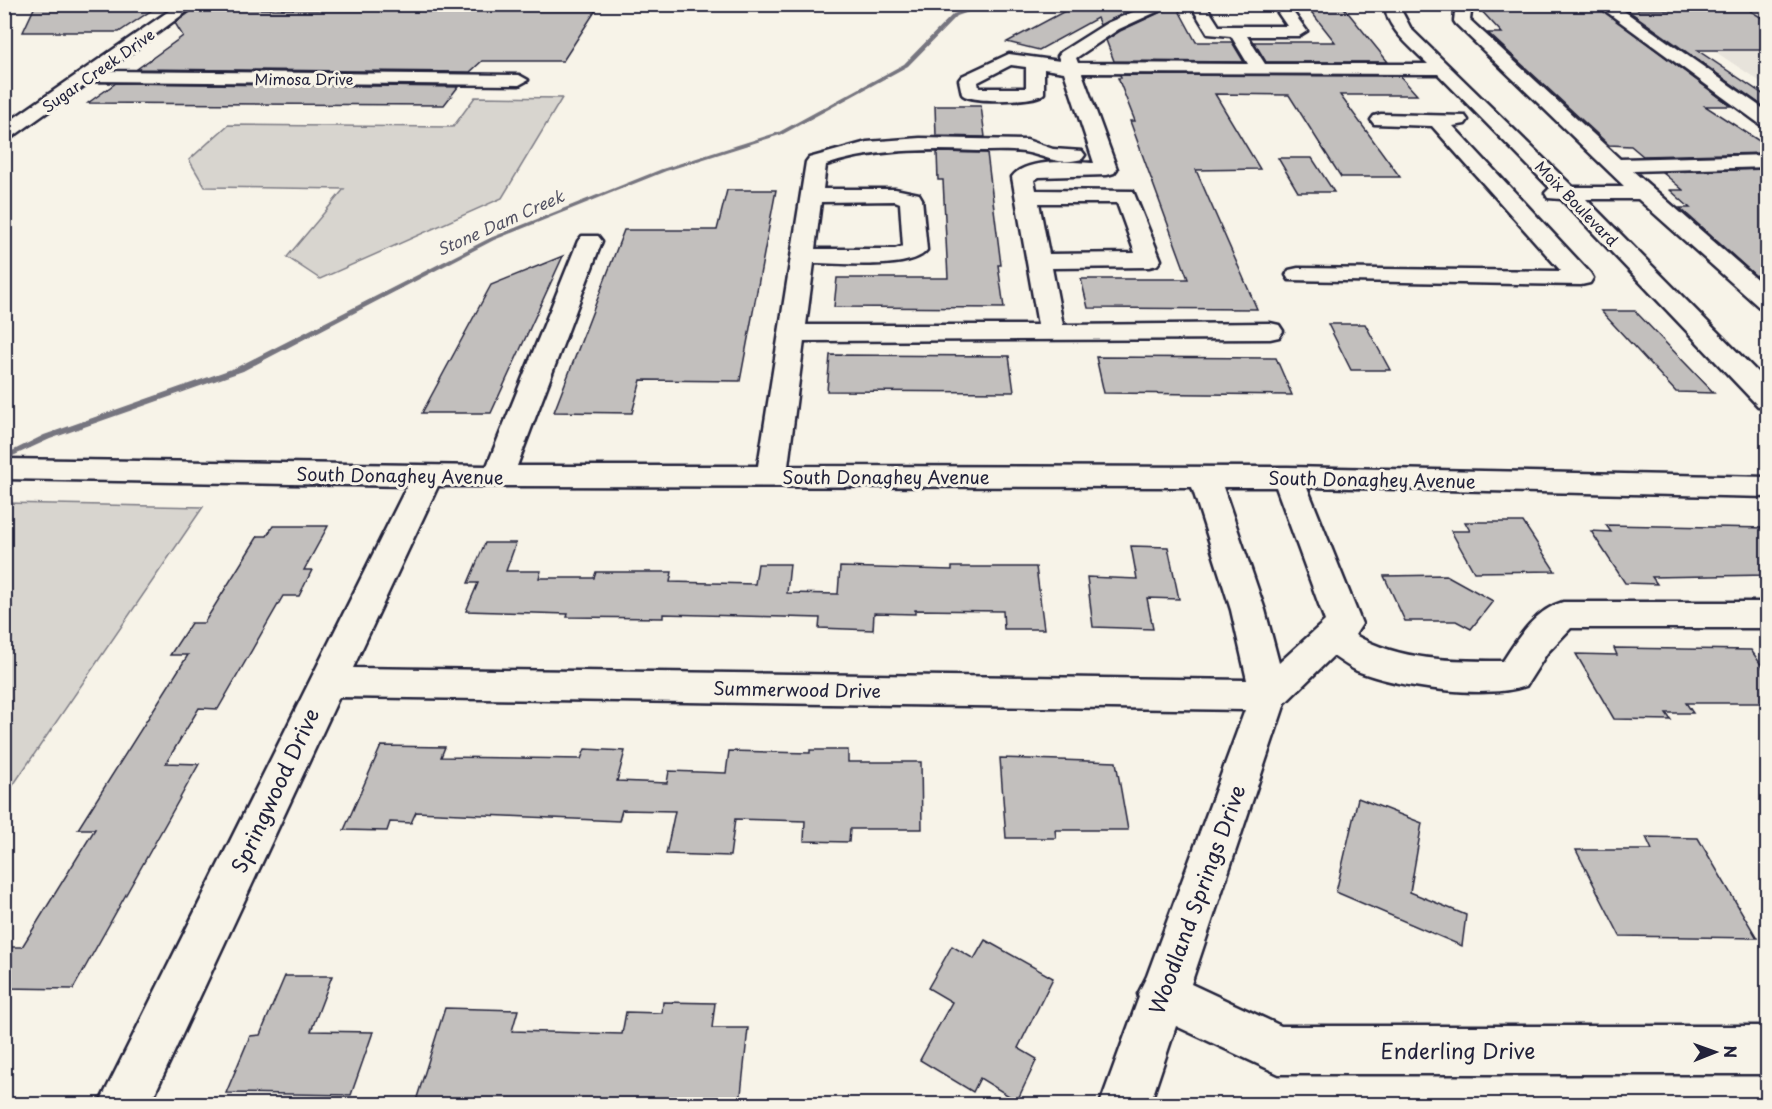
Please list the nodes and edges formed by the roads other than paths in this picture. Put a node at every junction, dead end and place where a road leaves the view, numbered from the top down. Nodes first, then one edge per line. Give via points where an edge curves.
1 (190, 4) edge
2 (1167, 4) edge
3 (1197, 4) edge
4 (1279, 4) edge
5 (1394, 4) edge
6 (1464, 4) edge
7 (1603, 4) edge
8 (1236, 31) junction
9 (1035, 64) dead end
10 (1071, 68) junction
11 (1260, 69) junction
12 (1443, 69) junction
13 (89, 76) junction
14 (519, 80) dead end
15 (1381, 120) dead end
16 (1437, 120) junction
17 (1496, 120) junction
18 (1767, 121) edge
19 (4, 134) edge
20 (1102, 154) junction
21 (1767, 161) edge
22 (1614, 165) junction
23 (1568, 193) junction
24 (1644, 193) junction
25 (1504, 194) junction
26 (811, 196) junction
27 (1026, 197) junction
28 (591, 242) dead end
29 (802, 256) junction
30 (1039, 261) junction
31 (1298, 275) dead end
32 (1767, 302) edge
33 (1270, 331) dead end
34 (792, 333) junction
35 (1052, 333) junction
36 (1767, 400) edge
37 (4, 469) edge
38 (427, 476) junction
39 (498, 476) junction
40 (772, 476) junction
41 (1288, 477) junction
42 (1205, 479) junction
43 (1767, 486) edge
44 (1767, 615) edge
45 (1330, 638) junction
46 (326, 682) junction
47 (1269, 695) junction
48 (1161, 994) junction
49 (1767, 1050) edge
50 (124, 1104) edge
51 (1125, 1104) edge

1 - 13 street, Sugar Creek Drive
2 - 10 street via 1113,26 1067,56
3 - 8 street via 1214,31
4 - 8 street via 1299,31
5 - 12 street, Moix Boulevard via 1393,10 1404,31
6 - 22 street via 1462,21
7 - 18 street
8 - 11 street
9 - 10 street
10 - 11 street
10 - 20 street
11 - 12 street
12 - 17 street, Moix Boulevard
13 - 14 street, Mimosa Drive
13 - 19 street, Sugar Creek Drive
15 - 16 street
16 - 17 street
16 - 25 street
17 - 23 street, Moix Boulevard
20 - 26 street via 1050,155 1027,146 872,146 816,162
20 - 27 street via 1107,169 1032,172 1023,177
21 - 22 street
22 - 24 street
23 - 24 street
23 - 25 street
23 - 36 street, Moix Boulevard
24 - 32 street
25 - 31 street via 1581,278
26 - 29 street
26 - 29 street via 895,195 911,199 915,250 897,256
27 - 30 street
27 - 30 street via 1125,196 1149,260
28 - 39 street
29 - 34 street
30 - 35 street
33 - 35 street
34 - 35 street
34 - 40 street
37 - 38 street, South Donaghey Avenue
38 - 39 street, South Donaghey Avenue
38 - 46 street, Springwood Drive
39 - 40 street, South Donaghey Avenue
40 - 42 street, South Donaghey Avenue
41 - 42 street, South Donaghey Avenue
41 - 43 street, South Donaghey Avenue
41 - 45 street, Woodland Springs Drive via 1344,624
42 - 47 street via 1248,610
44 - 45 street via 1563,615 1534,643 1513,676 1441,676 1368,660
45 - 47 street, Woodland Springs Drive
46 - 47 street, Summerwood Drive
46 - 50 street, Springwood Drive
47 - 48 street, Woodland Springs Drive
48 - 49 street, Enderling Drive via 1279,1050
48 - 51 street, Woodland Springs Drive

